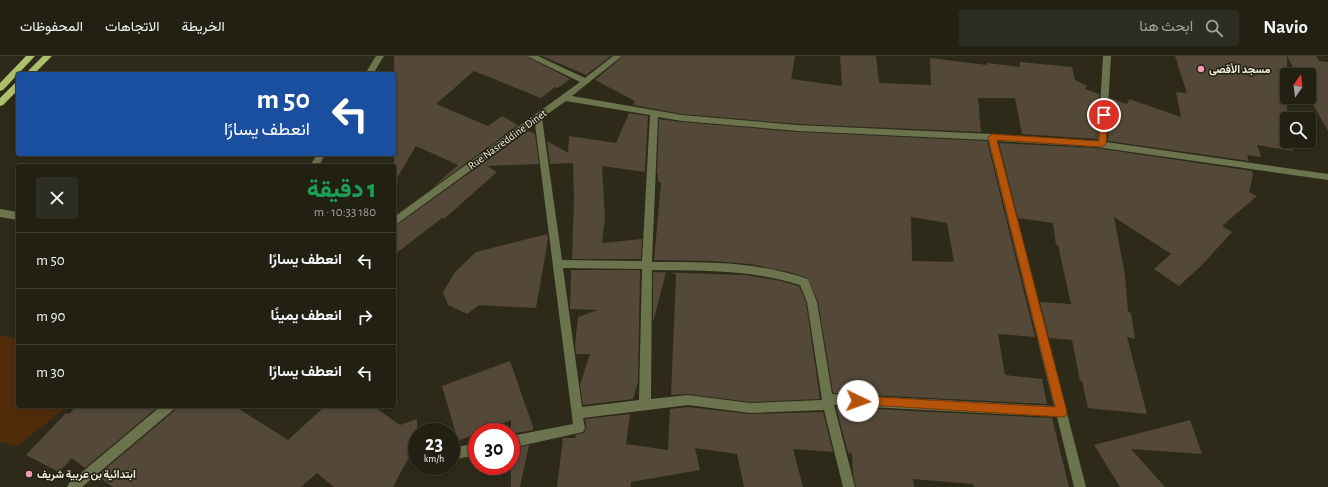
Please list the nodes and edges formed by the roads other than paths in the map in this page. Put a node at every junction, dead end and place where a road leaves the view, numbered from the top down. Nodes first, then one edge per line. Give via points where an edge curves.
1 (32, 56) edge
2 (48, 56) edge
3 (380, 56) edge
4 (532, 56) edge
5 (618, 56) edge
6 (1107, 56) edge
7 (31, 72) edge
8 (370, 72) edge
9 (586, 82) junction
10 (16, 87) edge
11 (0, 88) edge
12 (564, 98) junction
13 (0, 103) edge
14 (654, 113) junction
15 (538, 117) junction
16 (992, 137) junction
17 (1102, 144) junction
18 (1328, 178) edge
19 (0, 212) edge
20 (16, 216) edge
21 (396, 221) edge
22 (557, 264) junction
23 (646, 265) junction
24 (827, 402) junction
25 (645, 405) junction
26 (167, 408) edge
27 (1062, 412) junction
28 (577, 413) junction
29 (520, 440) edge
30 (73, 487) edge
31 (849, 487) edge
32 (1080, 487) edge

1 - 11 main road
2 - 7 main road
3 - 8 street
4 - 9 street
5 - 9 street, Rue Nasreddine Dinet
6 - 17 street
9 - 12 street, Rue Nasreddine Dinet
10 - 13 main road
12 - 14 street
12 - 15 street, Rue Nasreddine Dinet
14 - 16 street via 682,118 798,128
14 - 23 street
15 - 21 street, Rue Nasreddine Dinet
15 - 22 street
16 - 17 street
16 - 27 street
17 - 18 street
19 - 20 street
22 - 23 street
22 - 28 street
23 - 24 street via 735,266 775,273 804,282 812,302
23 - 25 street
24 - 25 street via 750,408 688,400
24 - 27 street
24 - 31 street
25 - 28 street
26 - 30 street
27 - 32 street
28 - 29 street via 579,428

